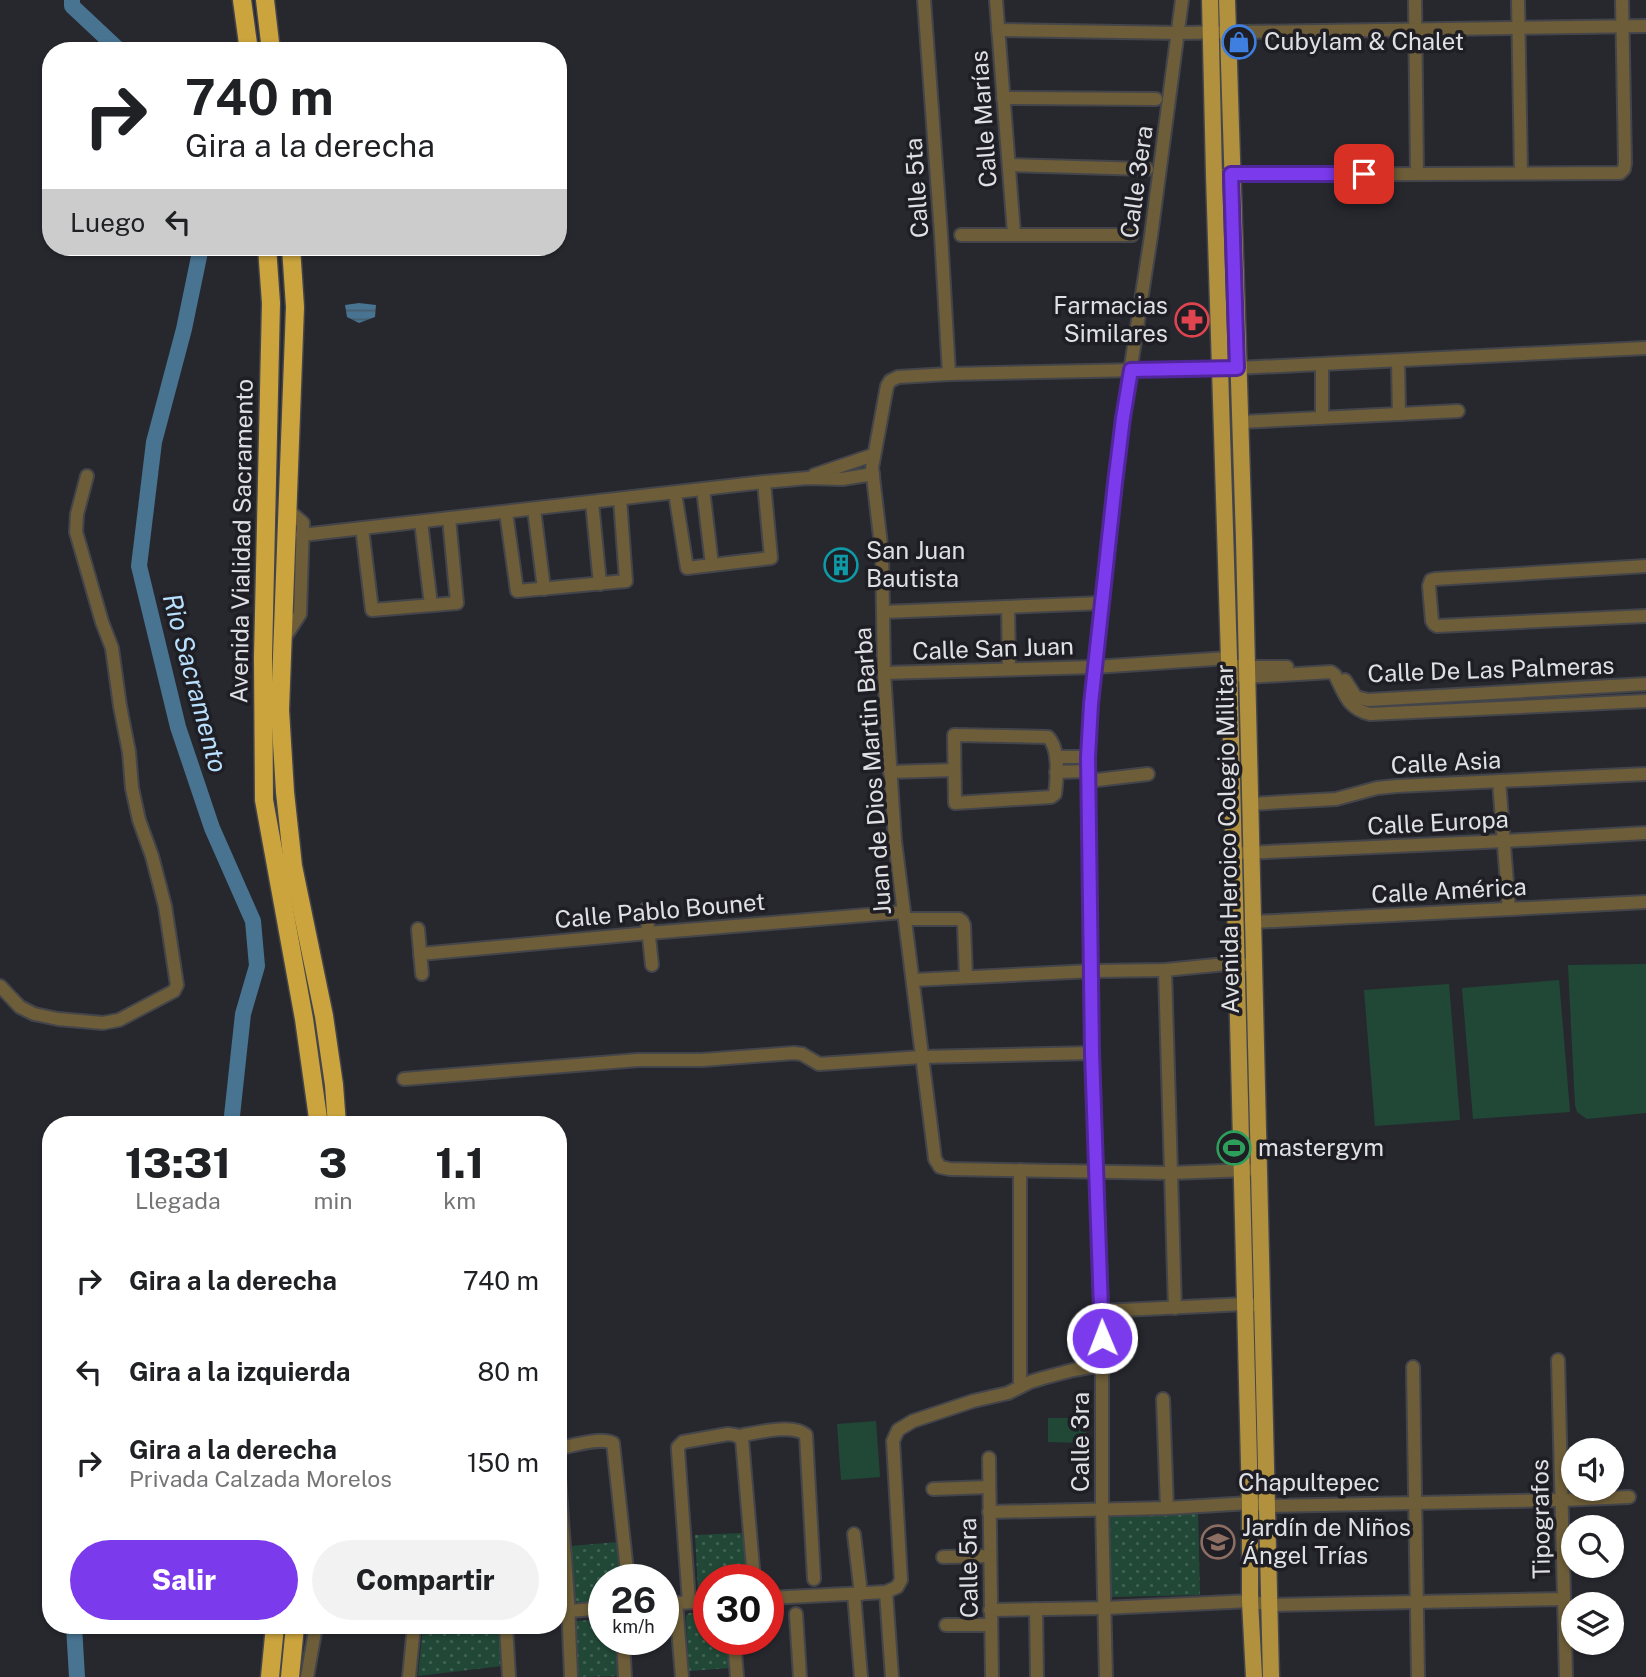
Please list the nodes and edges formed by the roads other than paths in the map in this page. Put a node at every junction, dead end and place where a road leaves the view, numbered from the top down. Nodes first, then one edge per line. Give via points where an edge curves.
1 (242, 0) edge
2 (265, 0) edge
3 (924, 0) edge
4 (996, 0) edge
5 (1182, 0) edge
6 (1210, 0) edge
7 (1227, 0) edge
8 (1415, 0) edge
9 (1518, 0) edge
10 (1622, 0) edge
11 (1622, 26) junction
12 (1646, 26) edge
13 (1518, 27) junction
14 (1415, 28) junction
15 (998, 30) junction
16 (1219, 32) junction
17 (1179, 33) junction
18 (247, 42) edge
19 (270, 42) edge
20 (1003, 98) junction
21 (1156, 100) dead end
22 (1009, 165) junction
23 (1147, 169) dead end
24 (1417, 173) junction
25 (1521, 173) junction
26 (1214, 174) junction
27 (1231, 174) junction
28 (1014, 234) junction
29 (961, 235) dead end
30 (1132, 235) dead end
31 (268, 256) edge
32 (292, 256) edge
33 (1646, 348) edge
34 (1398, 361) junction
35 (1322, 365) junction
36 (1229, 368) junction
37 (1131, 370) junction
38 (949, 373) junction
39 (1458, 411) dead end
40 (1399, 414) junction
41 (1322, 418) junction
42 (1240, 422) junction
43 (873, 455) junction
44 (873, 474) junction
45 (87, 476) dead end
46 (807, 478) junction
47 (764, 482) junction
48 (703, 489) junction
49 (675, 493) junction
50 (620, 499) junction
51 (592, 502) junction
52 (286, 509) junction
53 (534, 509) junction
54 (506, 512) junction
55 (449, 518) junction
56 (421, 522) junction
57 (362, 528) junction
58 (302, 535) junction
59 (712, 565) junction
60 (1646, 566) edge
61 (600, 584) junction
62 (544, 589) junction
63 (1102, 603) junction
64 (431, 605) junction
65 (1008, 607) junction
66 (883, 612) junction
67 (1646, 616) edge
68 (283, 640) junction
69 (1229, 666) junction
70 (1095, 667) junction
71 (1009, 668) junction
72 (1247, 672) junction
73 (884, 673) junction
74 (1646, 684) edge
75 (1534, 692) junction
76 (1354, 701) junction
77 (1646, 701) edge
78 (1535, 706) junction
79 (1056, 757) junction
80 (1088, 757) junction
81 (954, 770) junction
82 (890, 772) junction
83 (1056, 772) junction
84 (1148, 774) dead end
85 (1646, 774) edge
86 (1088, 776) junction
87 (1499, 781) junction
88 (1250, 804) junction
89 (1646, 833) edge
90 (1504, 841) junction
91 (1233, 852) junction
92 (1251, 854) junction
93 (1646, 902) edge
94 (646, 909) dead end
95 (1509, 909) junction
96 (904, 916) junction
97 (1254, 922) junction
98 (418, 929) dead end
99 (649, 933) junction
100 (420, 954) junction
101 (1237, 963) junction
102 (652, 965) dead end
103 (1253, 966) junction
104 (1165, 970) junction
105 (1092, 971) junction
106 (422, 974) dead end
107 (966, 977) junction
108 (913, 980) junction
109 (0, 986) edge
110 (1092, 1053) junction
111 (922, 1057) junction
112 (404, 1079) dead end
113 (318, 1116) edge
114 (336, 1116) edge
115 (1020, 1170) junction
116 (1242, 1170) junction
117 (1096, 1171) junction
118 (1259, 1171) junction
119 (1171, 1173) junction
120 (1253, 1305) junction
121 (1175, 1308) junction
122 (1102, 1311) junction
123 (1558, 1360) dead end
124 (1102, 1365) junction
125 (1413, 1367) dead end
126 (1020, 1386) junction
127 (1163, 1399) dead end
128 (738, 1436) junction
129 (567, 1447) edge
130 (989, 1458) dead end
131 (1561, 1465) edge
132 (989, 1487) junction
133 (933, 1489) dead end
134 (1624, 1497) edge
135 (1629, 1497) dead end
136 (1561, 1500) edge
137 (1562, 1501) edge
138 (1250, 1503) junction
139 (1415, 1503) junction
140 (1268, 1506) junction
141 (1102, 1508) junction
142 (1167, 1508) junction
143 (989, 1512) junction
144 (854, 1534) dead end
145 (990, 1556) junction
146 (943, 1558) dead end
147 (626, 1564) edge
148 (676, 1564) edge
149 (753, 1564) edge
150 (814, 1579) dead end
151 (886, 1592) junction
152 (1564, 1592) edge
153 (858, 1594) junction
154 (784, 1597) edge
155 (1561, 1599) edge
156 (1250, 1601) junction
157 (1416, 1602) junction
158 (1269, 1605) junction
159 (1105, 1608) junction
160 (588, 1609) edge
161 (1036, 1609) junction
162 (990, 1610) junction
163 (567, 1611) edge
164 (796, 1614) dead end
165 (946, 1625) dead end
166 (991, 1625) junction
167 (274, 1634) edge
168 (294, 1634) edge
169 (315, 1634) edge
170 (413, 1634) edge
171 (506, 1634) edge
172 (566, 1634) edge
173 (679, 1640) edge
174 (624, 1655) edge
175 (735, 1655) edge
176 (1565, 1655) edge
177 (270, 1677) edge
178 (290, 1677) edge
179 (307, 1677) edge
180 (409, 1677) edge
181 (509, 1677) edge
182 (571, 1677) edge
183 (625, 1677) edge
184 (682, 1677) edge
185 (737, 1677) edge
186 (800, 1677) edge
187 (861, 1677) edge
188 (892, 1677) edge
189 (992, 1677) edge
190 (1037, 1677) edge
191 (1106, 1677) edge
192 (1254, 1677) edge
193 (1271, 1677) edge
194 (1418, 1677) edge
195 (1566, 1677) edge

1 - 18 highway
2 - 19 highway
3 - 38 street, Calle 5ta
4 - 15 street, Calle Marías
5 - 17 street, Calle 3era
6 - 16 main road, Avenida Heroico Colegio Militar
7 - 16 main road, Avenida Heroico Colegio Militar
8 - 14 street
9 - 13 street
10 - 11 street
11 - 12 street
11 - 13 street
11 - 25 street via 1624,169 1620,173
13 - 14 street
13 - 25 street
14 - 16 street
14 - 24 street
15 - 17 street
15 - 20 street, Calle Marías
16 - 17 street
16 - 26 main road, Avenida Heroico Colegio Militar
16 - 27 main road, Avenida Heroico Colegio Militar
17 - 37 street, Calle 3era
20 - 21 street
20 - 22 street, Calle Marías
22 - 23 street
22 - 28 street, Calle Marías
24 - 25 street
24 - 27 street
26 - 27 street
26 - 36 main road, Avenida Heroico Colegio Militar
27 - 36 main road, Avenida Heroico Colegio Militar
28 - 29 street
28 - 30 street
31 - 113 highway, Avenida Vialidad Sacramento via 271,303 264,800
32 - 52 highway, Avenida Vialidad Sacramento via 295,307
33 - 34 street
34 - 35 street
34 - 40 street
35 - 36 street
35 - 41 street
36 - 37 street
36 - 42 main road, Avenida Heroico Colegio Militar
36 - 69 main road, Avenida Heroico Colegio Militar
37 - 38 street
37 - 63 street, Calle 3ra
38 - 43 street, Juan de Dios Martin Barba via 890,381
39 - 40 street
40 - 41 street
41 - 42 street
42 - 72 main road, Avenida Heroico Colegio Militar
43 - 44 street, Juan de Dios Martin Barba
43 - 46 street
44 - 46 street
44 - 66 street, Juan de Dios Martin Barba
45 - 109 street via 76,532 113,648 132,788 165,906 177,985 174,991 119,1020 103,1023 34,1014
46 - 47 street
47 - 48 street
47 - 59 street via 771,558
48 - 49 street
48 - 59 street
49 - 50 street
49 - 59 street via 687,568
50 - 51 street
50 - 61 street via 626,581
51 - 53 street
51 - 61 street
52 - 58 street via 303,523
52 - 68 highway, Avenida Vialidad Sacramento
53 - 54 street
53 - 62 street
54 - 55 street
54 - 62 street via 517,591
55 - 56 street
55 - 64 street via 457,603
56 - 57 street
56 - 64 street
57 - 58 street
57 - 64 street via 372,610
58 - 68 street via 300,614
60 - 67 street via 1435,579 1429,586 1434,624
61 - 62 street
63 - 65 street
63 - 70 street, Calle 3ra
65 - 66 street
65 - 71 street
66 - 73 street, Juan de Dios Martin Barba
68 - 114 highway, Avenida Vialidad Sacramento via 281,744 293,866 324,1016
69 - 70 street, Calle San Juan
69 - 72 street, Calle De Las Palmeras
69 - 91 main road, Avenida Heroico Colegio Militar
70 - 71 street, Calle San Juan
70 - 80 street, Calle 3ra
71 - 73 street, Calle San Juan
72 - 76 street, Calle De Las Palmeras via 1331,672 1347,700
72 - 88 main road, Avenida Heroico Colegio Militar
73 - 82 street, Juan de Dios Martin Barba
74 - 75 street, Calle De Las Palmeras
75 - 76 street, Calle De Las Palmeras
75 - 78 street
76 - 78 street, Calle De Las Palmeras via 1358,710 1370,714
77 - 78 street, Calle De Las Palmeras
79 - 80 street
79 - 81 street via 1052,742 1045,737 954,735
79 - 83 street
80 - 86 street, Calle 3ra
81 - 82 street
81 - 83 street via 955,803 1051,797 1056,792
82 - 96 street, Juan de Dios Martin Barba
83 - 86 street
84 - 86 street
85 - 87 street, Calle Asia
86 - 105 street, Calle 3ra
87 - 88 street, Calle Asia via 1397,786 1336,799
87 - 90 street
88 - 92 main road, Avenida Heroico Colegio Militar
89 - 90 street, Calle Europa
90 - 92 street, Calle Europa
90 - 95 street
91 - 92 street, Calle Europa
91 - 101 main road, Avenida Heroico Colegio Militar
92 - 97 main road, Avenida Heroico Colegio Militar
93 - 95 street, Calle América
94 - 99 street
95 - 97 street, Calle América
96 - 99 street, Calle Pablo Bounet
96 - 107 street, Calle Pablo Bounet via 962,920
96 - 108 street, Juan de Dios Martin Barba
97 - 103 main road, Avenida Heroico Colegio Militar
98 - 100 street
99 - 100 street, Calle Pablo Bounet
99 - 102 street
100 - 106 street
101 - 103 street
101 - 104 street
101 - 116 main road, Avenida Heroico Colegio Militar
103 - 118 main road, Avenida Heroico Colegio Militar
104 - 105 street
104 - 119 street
105 - 107 street
105 - 110 street, Calle 3ra
107 - 108 street
108 - 111 street, Juan de Dios Martin Barba
110 - 111 street
110 - 117 street, Calle 3ra
111 - 112 street via 819,1064 794,1053
111 - 115 street, Juan de Dios Martin Barba via 935,1160 940,1167
115 - 117 street
115 - 126 street
116 - 118 street
116 - 119 street
116 - 120 main road, Avenida Heroico Colegio Militar
117 - 119 street
117 - 122 street, Calle 3ra
118 - 120 main road, Avenida Heroico Colegio Militar via 1262,1266
119 - 121 street
120 - 121 street
120 - 138 main road, Avenida Heroico Colegio Militar
120 - 140 main road, Avenida Heroico Colegio Militar
121 - 122 street
122 - 124 street, Calle 3ra
123 - 131 street, Tipografos
124 - 126 street
124 - 141 street, Calle 3ra
125 - 139 street
126 - 151 street via 913,1421 895,1435 901,1580
127 - 142 street
128 - 148 street via 686,1441 678,1447
128 - 149 street via 743,1446
128 - 150 street via 788,1429 806,1436
129 - 147 street via 613,1443
130 - 132 street, Calle 5ra
132 - 133 street
132 - 143 street, Calle 5ra
134 - 135 street, Chapultepec
136 - 139 street, Chapultepec
137 - 152 street, Tipografos
138 - 140 street, Chapultepec
138 - 142 street, Chapultepec
138 - 156 main road, Avenida Heroico Colegio Militar
139 - 140 street, Chapultepec
139 - 157 street
140 - 158 main road, Avenida Heroico Colegio Militar
141 - 142 street, Chapultepec
141 - 143 street, Chapultepec
141 - 159 street, Calle 3ra
143 - 145 street, Calle 5ra
144 - 153 street
145 - 146 street
145 - 162 street, Calle 5ra
151 - 153 street
151 - 188 street
153 - 154 street
153 - 187 street
155 - 157 street
156 - 158 street
156 - 159 street
156 - 192 main road, Avenida Heroico Colegio Militar
157 - 158 street
157 - 194 street
158 - 193 main road, Avenida Heroico Colegio Militar
159 - 161 street
159 - 191 street, Calle 3ra
160 - 163 street
161 - 162 street
161 - 190 street
162 - 166 street, Calle 5ra
164 - 186 street
165 - 166 street
166 - 189 street, Calle 5ra
167 - 177 highway
168 - 178 highway
169 - 179 street
170 - 180 street
171 - 181 street
172 - 182 street
173 - 184 street
174 - 183 street
175 - 185 street
176 - 195 street, Tipografos

